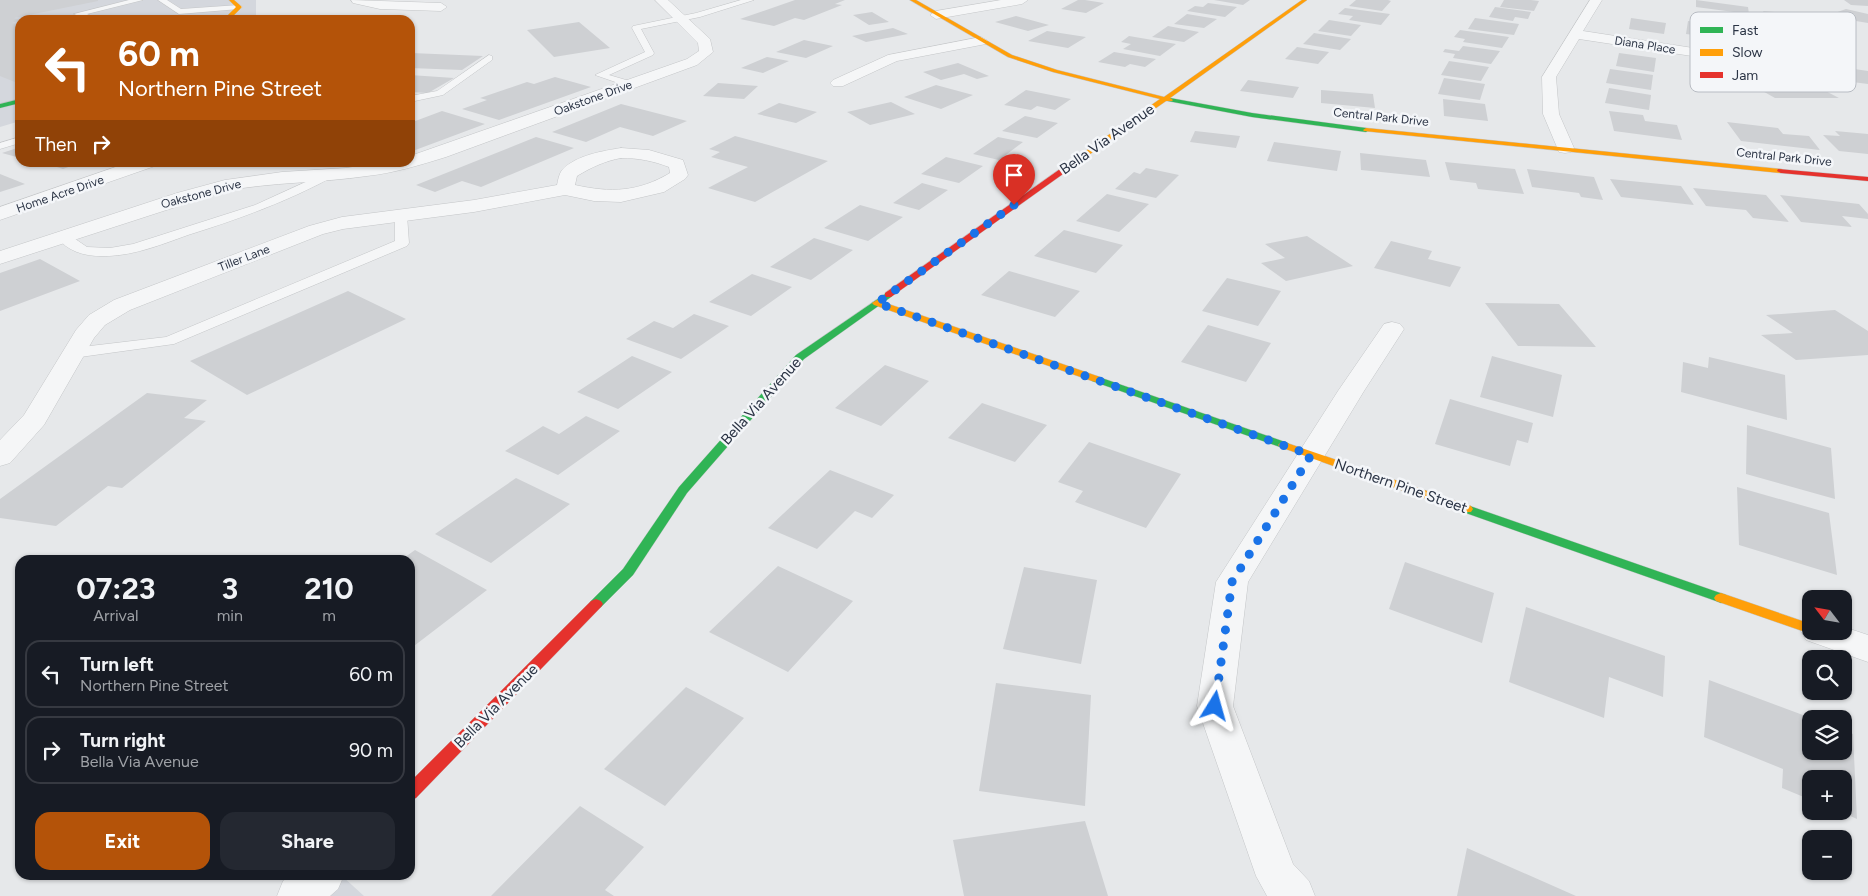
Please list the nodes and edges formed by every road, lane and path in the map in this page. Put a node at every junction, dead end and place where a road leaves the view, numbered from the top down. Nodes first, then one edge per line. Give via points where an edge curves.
1 (139, 0) edge
2 (162, 0) edge
3 (357, 0) edge
4 (454, 0) edge
5 (661, 0) edge
6 (750, 0) edge
7 (912, 0) edge
8 (1022, 0) edge
9 (1306, 0) edge
10 (1596, 0) edge
11 (235, 3) edge
12 (441, 7) junction
13 (179, 12) junction
14 (81, 15) edge
15 (176, 15) edge
16 (229, 15) edge
17 (936, 15) junction
18 (424, 18) dead end
19 (680, 19) junction
20 (1574, 34) junction
21 (981, 42) junction
22 (1690, 52) edge
23 (489, 58) dead end
24 (838, 83) dead end
25 (630, 84) junction
26 (415, 98) edge
27 (1164, 99) junction
28 (15, 142) edge
29 (0, 146) edge
30 (1565, 148) junction
31 (415, 161) edge
32 (135, 167) edge
33 (388, 167) edge
34 (332, 173) junction
35 (1868, 179) edge
36 (565, 189) junction
37 (0, 214) edge
38 (401, 215) junction
39 (63, 237) junction
40 (0, 258) edge
41 (877, 303) junction
42 (1392, 329) dead end
43 (73, 353) junction
44 (1311, 455) junction
45 (0, 457) edge
46 (1802, 626) edge
47 (1843, 640) edge
48 (1868, 649) edge
49 (415, 788) edge
50 (317, 880) edge
51 (298, 896) edge
52 (1294, 896) edge

1 - 14 lane via 78,14
2 - 13 lane
3 - 12 street via 380,5
4 - 12 street
5 - 19 street, Oakstone Drive
6 - 19 lane
7 - 17 street, Central Park Drive
8 - 17 street
9 - 27 street, Bella Via Avenue
10 - 20 street
11 - 13 lane
11 - 16 street
12 - 18 street
13 - 15 lane
17 - 21 street, Central Park Drive
19 - 25 street, Oakstone Drive via 705,42 706,52 692,62
19 - 25 lane via 636,28 650,53 600,74
20 - 22 street, Diana Place
20 - 30 street via 1549,77 1551,114
21 - 24 street via 893,58
21 - 27 street, Central Park Drive via 1055,72
23 - 26 lane via 440,93
25 - 31 street, Oakstone Drive
27 - 30 street, Central Park Drive via 1252,115 1376,131
27 - 41 street, Bella Via Avenue
28 - 29 lane
30 - 35 street, Central Park Drive
32 - 37 street, Home Acre Drive
33 - 34 street, Oakstone Drive
34 - 39 street, Oakstone Drive via 239,183 190,195
34 - 39 lane via 286,196 139,247 83,251
36 - 36 street, Tiller Lane via 569,173 585,162 608,155 635,152 660,156 677,164 679,175 657,188 621,196
36 - 38 street, Tiller Lane via 474,206
38 - 43 street, Tiller Lane via 316,230 122,305 97,320
38 - 43 lane via 402,243 205,326 169,341
39 - 40 street, Oakstone Drive
41 - 44 street, Northern Pine Street
41 - 49 street, Bella Via Avenue via 800,357 683,490 628,572
42 - 44 street
43 - 45 street, Tiller Lane via 35,419
44 - 46 street, Northern Pine Street
44 - 52 street via 1232,582 1215,706 1277,876
47 - 48 street
50 - 51 street

